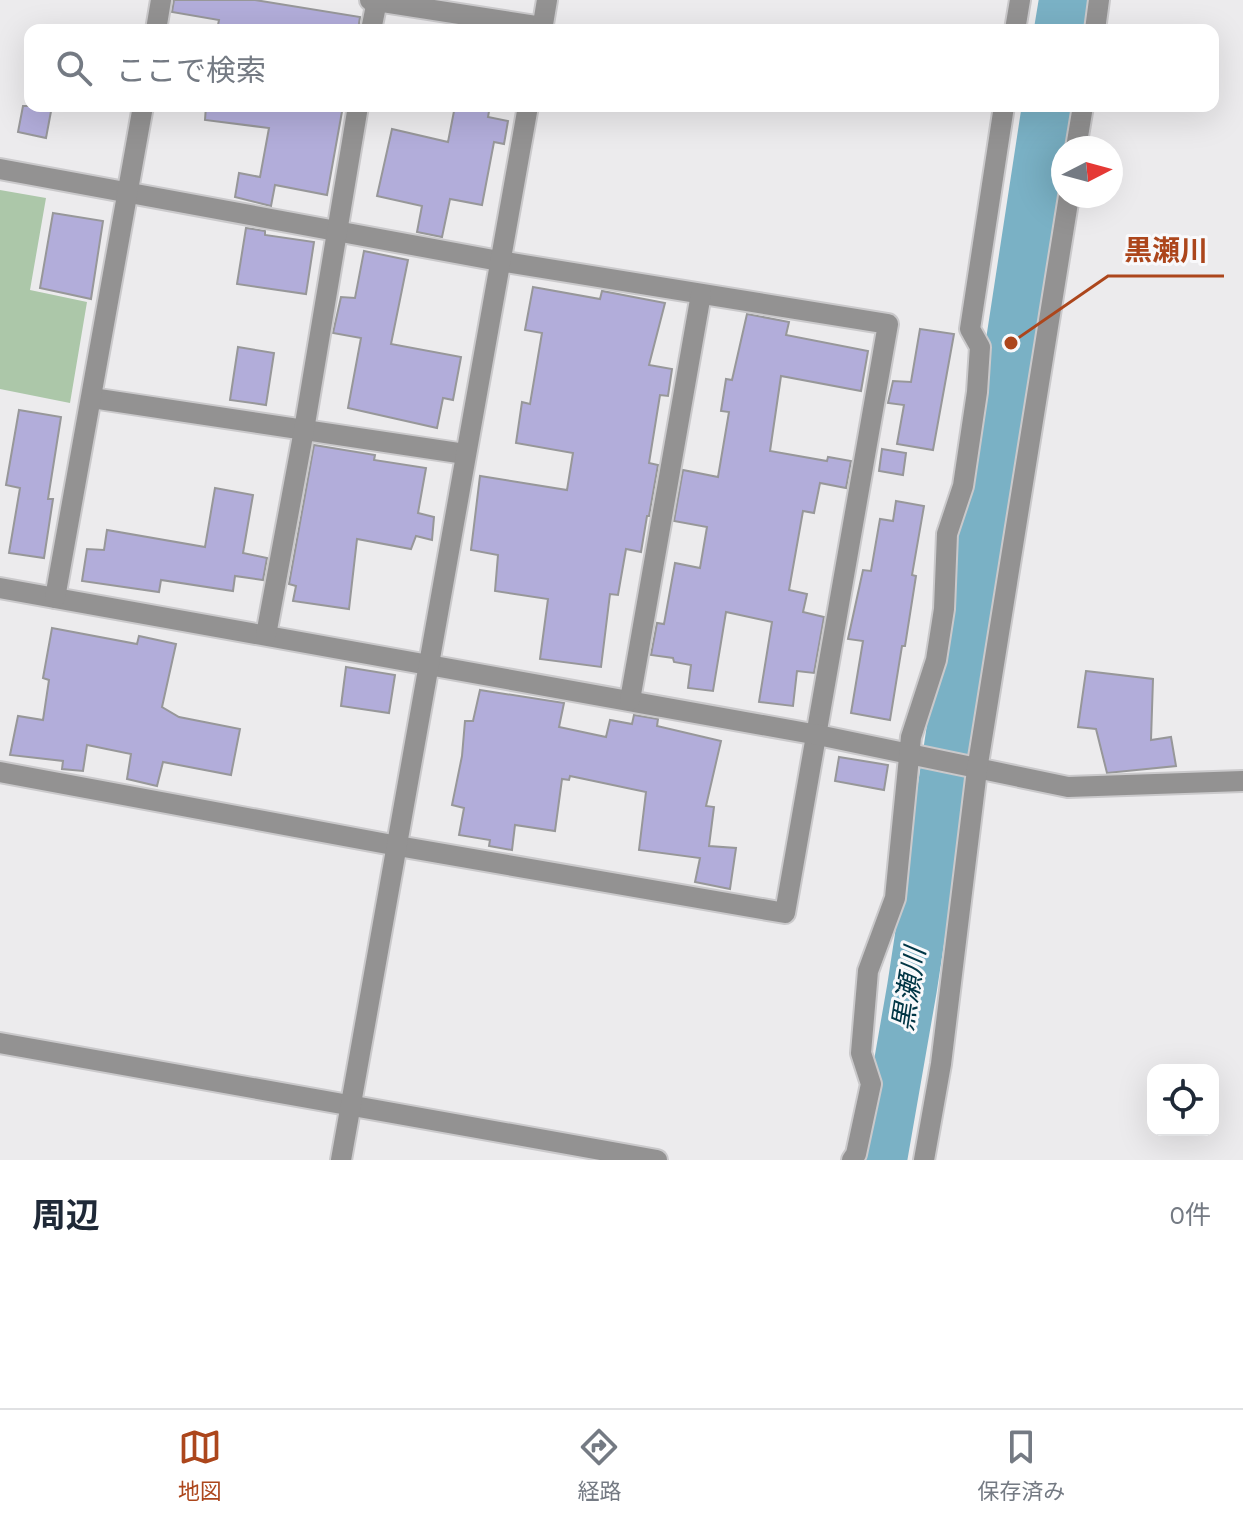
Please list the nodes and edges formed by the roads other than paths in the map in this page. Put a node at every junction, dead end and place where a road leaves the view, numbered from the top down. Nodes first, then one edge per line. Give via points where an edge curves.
1 (161, 0) edge
2 (547, 0) edge
3 (1020, 0) edge
4 (1099, 0) edge
5 (373, 1) edge
6 (157, 24) edge
7 (371, 24) edge
8 (517, 24) edge
9 (543, 24) edge
10 (1016, 24) edge
11 (1096, 24) edge
12 (142, 112) edge
13 (357, 112) edge
14 (527, 112) edge
15 (1003, 112) edge
16 (1082, 112) edge
17 (1078, 136) edge
18 (0, 169) edge
19 (129, 193) junction
20 (1067, 208) edge
21 (336, 231) junction
22 (499, 261) junction
23 (701, 294) junction
24 (92, 398) junction
25 (304, 430) junction
26 (465, 454) junction
27 (0, 588) edge
28 (55, 598) junction
29 (266, 635) junction
30 (428, 663) junction
31 (630, 700) junction
32 (818, 735) junction
33 (915, 756) junction
34 (977, 770) junction
35 (0, 772) edge
36 (1243, 781) edge
37 (398, 846) junction
38 (0, 1043) edge
39 (351, 1107) junction
40 (341, 1160) edge
41 (657, 1160) edge
42 (852, 1160) edge
43 (924, 1160) edge

1 - 6 street
2 - 9 street
3 - 10 street
4 - 11 street
5 - 7 street
5 - 8 street
12 - 19 street
13 - 21 street
14 - 22 street
15 - 33 street via 970,329 980,347 974,408 963,486 947,534 936,660 911,737
16 - 17 street
18 - 19 street
19 - 21 street
19 - 24 street
20 - 34 street
21 - 22 street
21 - 25 street
22 - 23 street
22 - 26 street
23 - 31 street
23 - 32 street via 888,324
24 - 25 street
24 - 28 street
25 - 26 street
25 - 29 street
26 - 30 street
27 - 28 street
28 - 29 street
29 - 30 street
30 - 31 street
30 - 37 street
31 - 32 street
32 - 33 street
32 - 37 street via 785,913
33 - 34 street
33 - 42 street via 895,898 868,971 861,1053 871,1084
34 - 36 street via 1068,787
34 - 43 street
35 - 37 street
37 - 39 street
38 - 39 street
39 - 40 street
39 - 41 street

